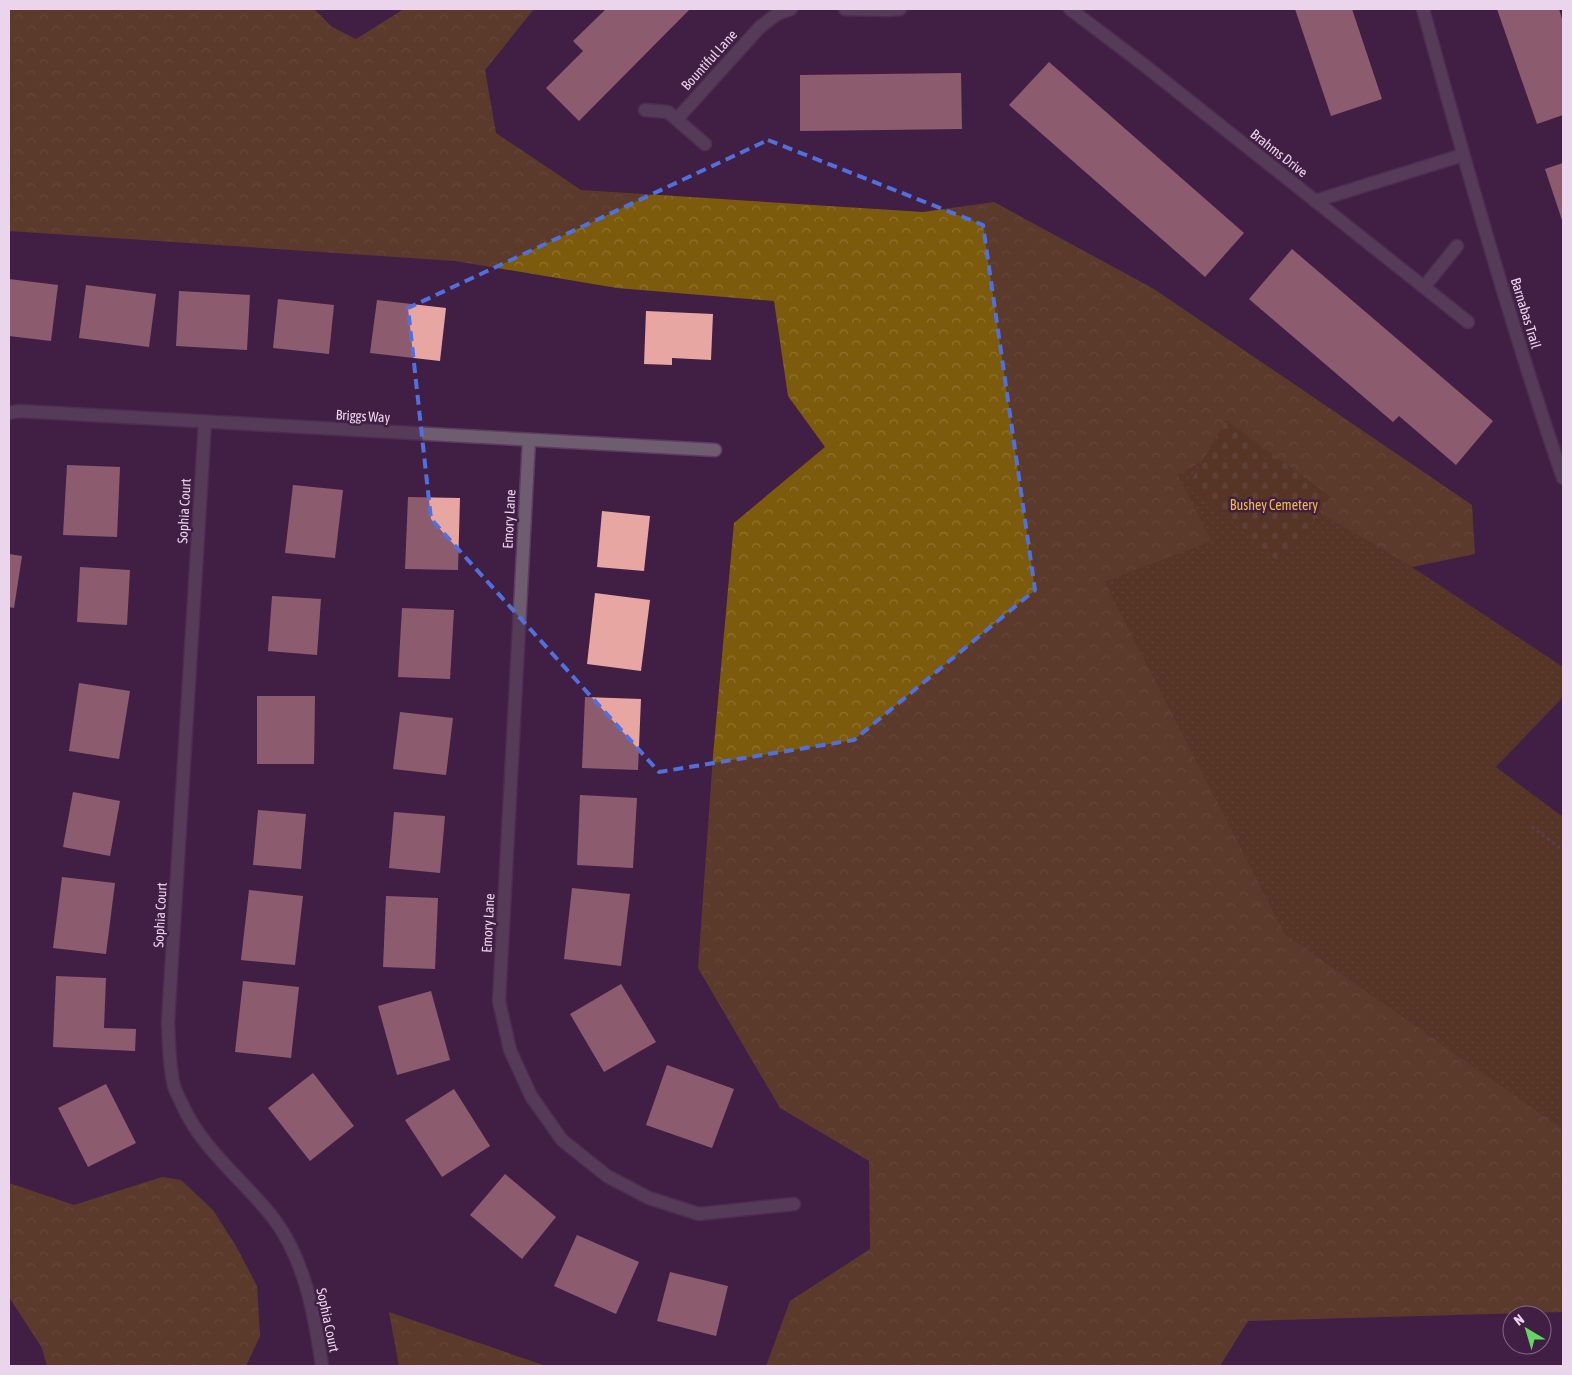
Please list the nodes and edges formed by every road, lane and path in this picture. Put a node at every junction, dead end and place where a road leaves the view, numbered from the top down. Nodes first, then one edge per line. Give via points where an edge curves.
1 (791, 9) edge
2 (845, 9) edge
3 (900, 9) edge
4 (1070, 9) edge
5 (1423, 9) edge
6 (645, 110) dead end
7 (677, 119) junction
8 (705, 144) dead end
9 (1463, 155) junction
10 (1315, 201) junction
11 (1457, 246) dead end
12 (1424, 287) junction
13 (1468, 322) dead end
14 (9, 414) edge
15 (205, 422) junction
16 (529, 440) junction
17 (715, 450) dead end
18 (1563, 478) edge
19 (1532, 827) dead end
20 (1563, 850) edge
21 (794, 1204) dead end
22 (322, 1366) edge

1 - 7 street, Bountiful Lane via 777,14 760,27
2 - 3 street
4 - 10 street, Brahms Drive
5 - 9 street, Barnabas Trail
6 - 7 street via 664,111
7 - 8 street
9 - 10 street
9 - 18 street, Barnabas Trail
10 - 12 street, Brahms Drive
11 - 12 street
12 - 13 street, Brahms Drive
14 - 15 street, Briggs Way via 19,411
15 - 16 street, Briggs Way
15 - 22 street, Sophia Court via 168,1022 170,1056 174,1087 190,1122 212,1152 274,1220 296,1258 312,1304
16 - 17 street, Briggs Way
16 - 21 street, Emory Lane via 499,1001 510,1050 531,1096 562,1140 607,1176 649,1198 699,1214
19 - 20 path

